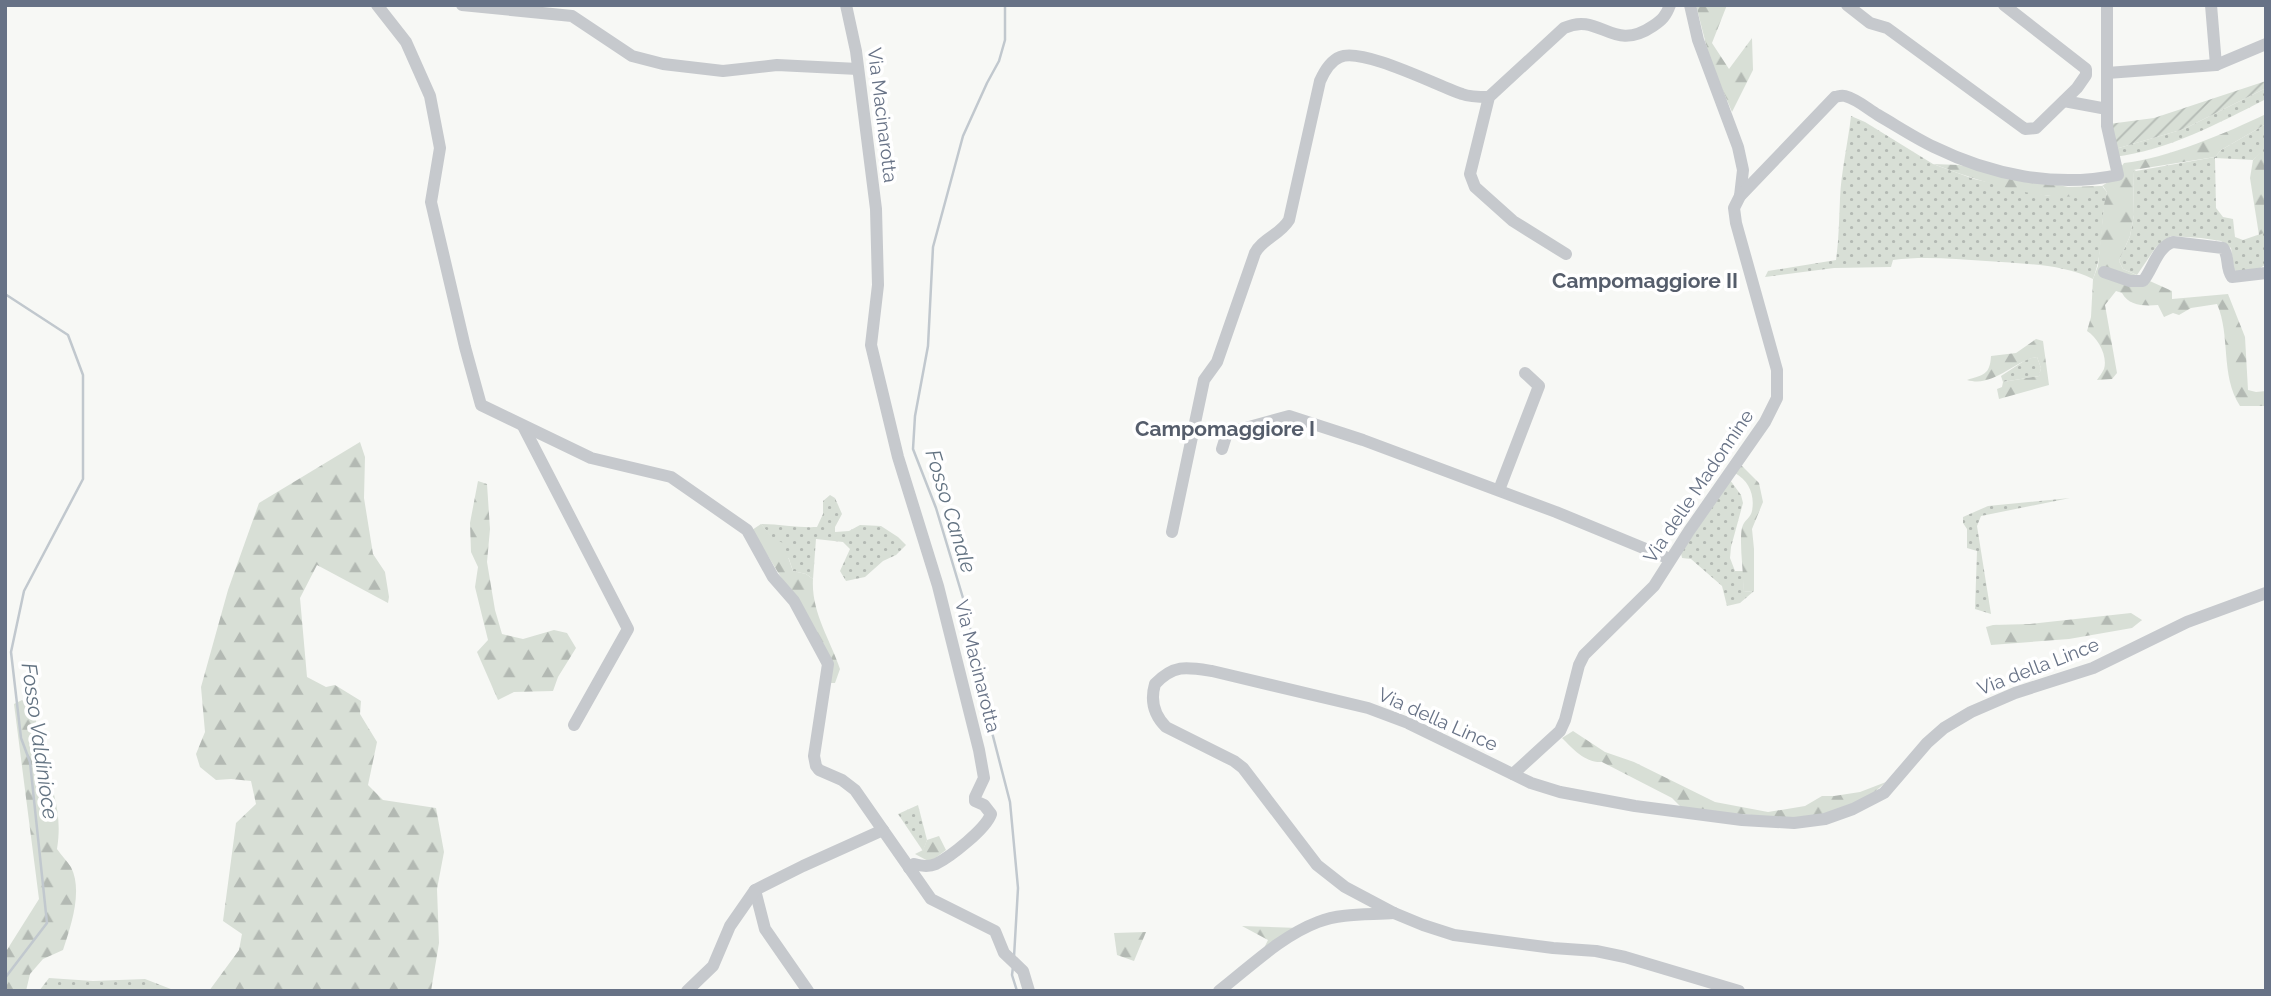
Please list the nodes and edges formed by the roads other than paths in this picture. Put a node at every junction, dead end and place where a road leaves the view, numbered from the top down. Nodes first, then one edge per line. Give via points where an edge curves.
1 (377, 5) edge
2 (462, 5) edge
3 (846, 5) edge
4 (1670, 5) edge
5 (1690, 5) edge
6 (1847, 5) edge
7 (2004, 5) edge
8 (2107, 5) edge
9 (2211, 5) edge
10 (2266, 44) edge
11 (2217, 65) junction
12 (858, 69) junction
13 (2107, 73) junction
14 (1489, 97) junction
15 (2064, 101) junction
16 (2107, 108) junction
17 (1740, 196) junction
18 (1566, 254) dead end
19 (2104, 272) dead end
20 (2266, 273) edge
21 (1525, 373) dead end
22 (523, 426) junction
23 (1222, 449) dead end
24 (1499, 490) junction
25 (1172, 532) dead end
26 (1670, 559) junction
27 (2266, 593) edge
28 (574, 725) dead end
29 (1513, 774) junction
30 (883, 831) junction
31 (909, 868) junction
32 (755, 890) junction
33 (1394, 913) junction
34 (687, 991) edge
35 (808, 991) edge
36 (1029, 991) edge
37 (1219, 991) edge
38 (1739, 991) edge

1 - 22 street via 406,43 430,96 440,148 431,202 481,405
2 - 12 street via 572,16 632,56 663,64 723,71 777,65
3 - 12 street, Via Macinarotta
4 - 14 street via 1665,18 1633,37 1587,24 1564,28
5 - 17 street, Via delle Madonnine via 1738,147 1743,170
6 - 15 street via 2025,129 2036,128
7 - 15 street via 2085,69 2086,75
8 - 13 street
9 - 11 street
10 - 11 street
11 - 13 street
12 - 31 street, Via Macinarotta via 878,246 871,345 979,750 984,778 975,802 991,814 934,865
13 - 16 street
14 - 18 street via 1471,180 1513,221
14 - 25 street via 1464,95 1402,69 1350,55 1339,57 1324,72 1289,220 1258,246 1217,362 1204,380
15 - 16 street
16 - 17 street via 2118,175 2061,181 1969,162 1919,139 1849,97 1835,97
17 - 26 street, Via delle Madonnine via 1734,208 1736,223 1777,370 1777,398
19 - 20 street via 2143,281 2166,244 2173,242 2223,247 2232,277
21 - 24 street via 1539,386
22 - 28 street via 628,629
22 - 30 street via 592,458 671,477 747,530 828,664 816,766 855,790
23 - 24 street via 1227,433 1289,416
24 - 26 street
26 - 29 street, Via delle Madonnine via 1654,586 1584,655 1560,731
27 - 29 street, Via della Lince via 2187,622 2093,668 1971,712 1927,743 1884,793 1825,818 1794,823 1742,820 1635,806 1560,792
29 - 33 street, Via della Lince via 1368,708 1190,668 1172,670 1155,684 1154,710 1166,727 1243,768 1317,864 1345,887
30 - 31 street
30 - 32 street
31 - 36 street via 931,899 995,930 1004,953 1023,971
32 - 34 street via 730,926 713,966
32 - 35 street via 765,929
33 - 37 street via 1318,922 1274,947
33 - 38 street, Via della Lince via 1454,935 1596,951

